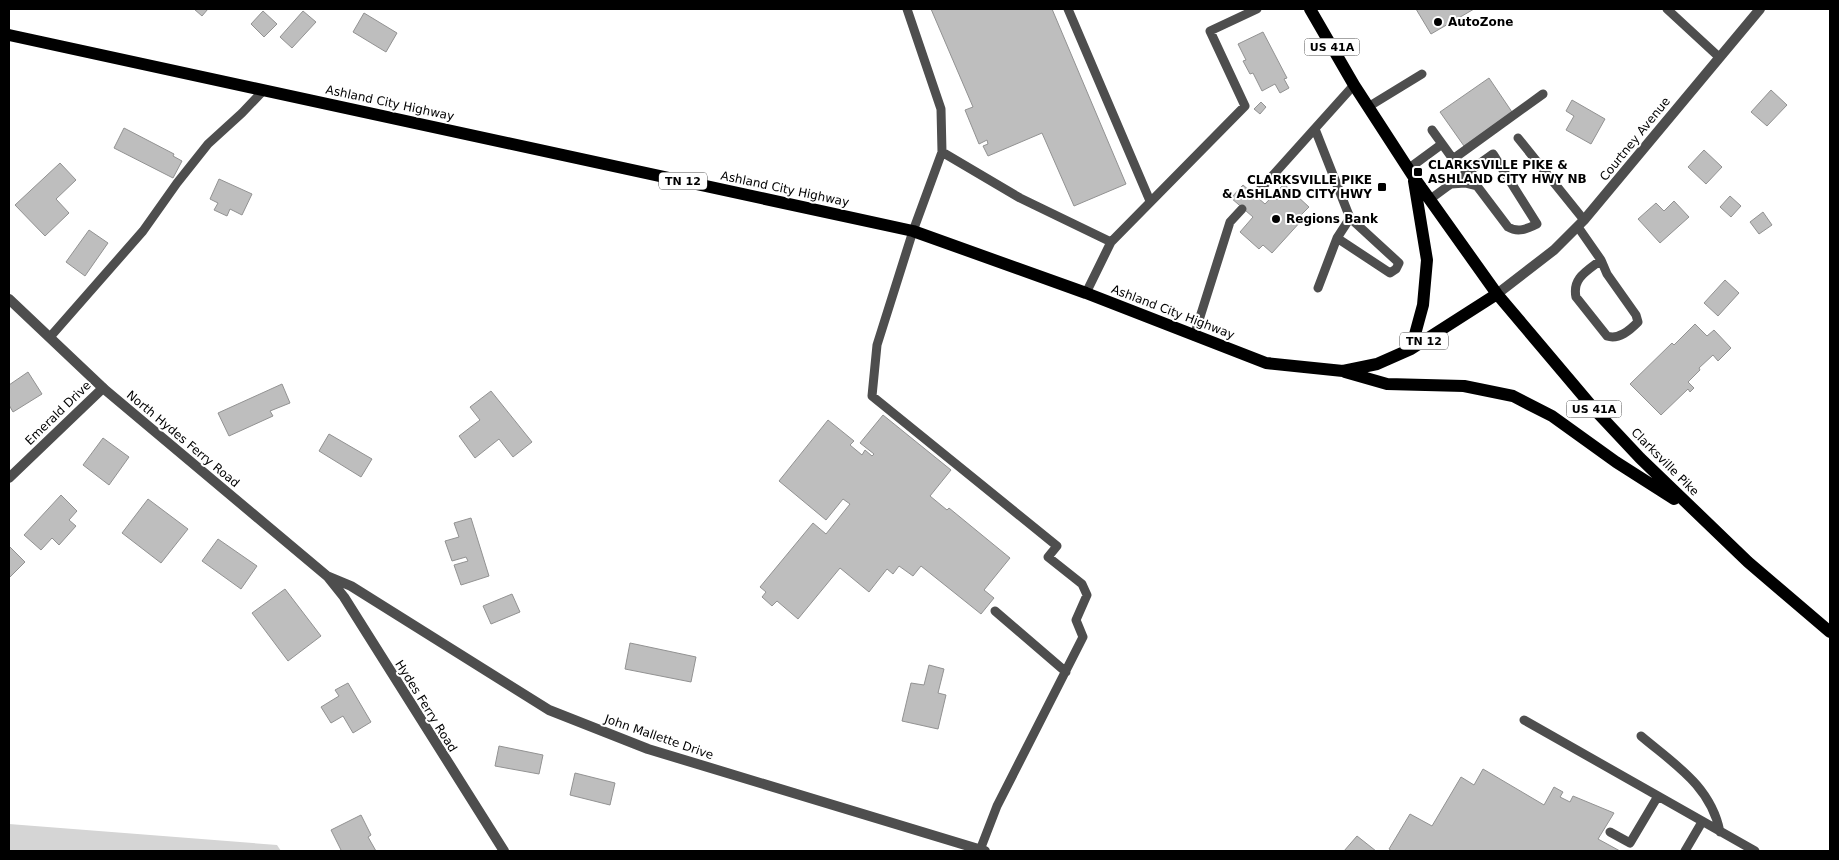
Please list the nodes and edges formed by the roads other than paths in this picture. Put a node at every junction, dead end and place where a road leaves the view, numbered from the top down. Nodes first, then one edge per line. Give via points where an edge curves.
1 (907, 9) edge
2 (1068, 9) edge
3 (1256, 9) edge
4 (1666, 9) edge
5 (1760, 9) edge
6 (1315, 10) edge
7 (9, 35) edge
8 (1719, 56) junction
9 (1422, 74) dead end
10 (1354, 85) junction
11 (264, 90) junction
12 (1543, 94) dead end
13 (1368, 107) junction
14 (1314, 129) junction
15 (1432, 130) dead end
16 (1518, 138) dead end
17 (1442, 144) junction
18 (942, 152) junction
19 (1410, 173) junction
20 (1450, 185) junction
21 (1256, 194) dead end
22 (1429, 200) junction
23 (1150, 201) junction
24 (1242, 209) dead end
25 (1350, 218) junction
26 (1581, 224) junction
27 (913, 231) junction
28 (1337, 238) junction
29 (1111, 242) junction
30 (1601, 260) junction
31 (1318, 288) dead end
32 (1086, 293) junction
33 (1497, 294) junction
34 (9, 299) edge
35 (1194, 336) junction
36 (50, 337) junction
37 (1411, 349) junction
38 (1342, 371) junction
39 (103, 388) junction
40 (9, 478) edge
41 (1699, 515) junction
42 (327, 576) junction
43 (351, 586) junction
44 (344, 597) junction
45 (995, 611) dead end
46 (1830, 632) edge
47 (1066, 672) junction
48 (1524, 720) dead end
49 (1640, 736) dead end
50 (1658, 796) junction
51 (1702, 822) junction
52 (1610, 832) dead end
53 (1720, 832) junction
54 (1739, 847) edge
55 (982, 850) edge
56 (504, 851) edge
57 (1685, 851) edge
58 (1755, 851) edge

1 - 18 lane via 941,109
2 - 23 lane
3 - 23 lane via 1210,31 1245,106
4 - 8 lane
5 - 8 street, Courtney Avenue
6 - 10 main road, US 41A
7 - 11 main road, Ashland City Highway / TN 12
8 - 26 street, Courtney Avenue
9 - 13 lane
10 - 13 main road, US 41A
10 - 14 lane
11 - 27 main road, Ashland City Highway / TN 12
11 - 36 lane via 208,144 143,231
12 - 17 lane via 1453,159
13 - 19 main road, US 41A
14 - 21 lane
14 - 25 lane
15 - 17 lane
16 - 26 lane
17 - 19 lane
18 - 27 lane
18 - 29 lane via 1020,198
19 - 22 main road, US 41A
19 - 37 main road via 1428,260 1423,306
20 - 20 lane via 1493,154 1537,224 1528,229 1513,230 1477,186
20 - 22 lane
22 - 33 main road, US 41A
23 - 29 lane
24 - 35 lane via 1230,222
25 - 28 lane
25 - 28 lane via 1399,263 1396,269 1390,273
26 - 30 lane
26 - 33 street, Courtney Avenue via 1554,250
27 - 32 main road, Ashland City Highway / TN 12
27 - 47 lane via 877,345 872,396 1057,546 1048,557 1082,584 1087,594 1076,620 1084,637
28 - 31 lane
29 - 32 lane
30 - 30 lane via 1638,322 1613,338 1607,336 1574,290 1576,281
32 - 35 main road, Ashland City Highway / TN 12
33 - 37 main road, Ashland City Highway / TN 12
33 - 41 main road, Clarksville Pike / US 41A via 1595,410
34 - 36 street, North Hydes Ferry Road
35 - 38 main road, Ashland City Highway / TN 12 via 1266,363
36 - 39 street, North Hydes Ferry Road
37 - 38 main road, Ashland City Highway / TN 12 via 1377,364
38 - 41 main road via 1387,384 1464,386 1513,396 1552,416
39 - 40 street, Emerald Drive
39 - 42 street, North Hydes Ferry Road
41 - 46 main road, Clarksville Pike / US 41A
42 - 43 street, North Hydes Ferry Road
42 - 44 street, Hydes Ferry Road
43 - 44 lane
43 - 55 street, John Mallette Drive via 549,710 648,749
44 - 56 street, Hydes Ferry Road
45 - 47 lane
47 - 55 lane via 997,806
48 - 50 lane
49 - 53 lane via 1704,793 1717,816
50 - 51 lane
50 - 52 lane via 1630,843
51 - 53 lane
51 - 57 lane
53 - 54 lane
54 - 58 lane

